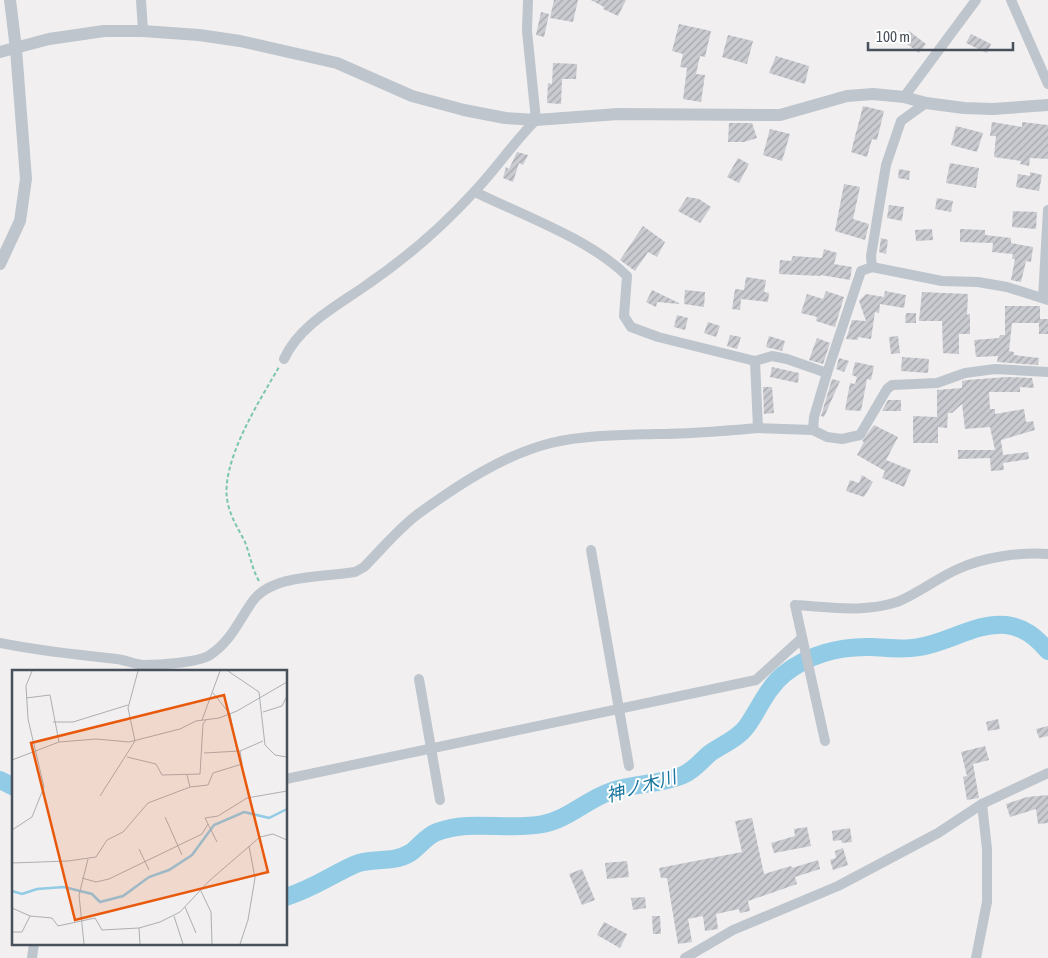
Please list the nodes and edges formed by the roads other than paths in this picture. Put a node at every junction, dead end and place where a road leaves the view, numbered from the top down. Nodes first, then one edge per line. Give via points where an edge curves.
1 (10, 0) edge
2 (140, 0) edge
3 (528, 0) edge
4 (976, 0) edge
5 (1011, 0) edge
6 (143, 31) junction
7 (16, 49) junction
8 (0, 52) edge
9 (1048, 84) edge
10 (904, 97) junction
11 (926, 103) junction
12 (1048, 105) edge
13 (536, 120) junction
14 (475, 192) junction
15 (1048, 210) edge
16 (0, 264) edge
17 (872, 267) junction
18 (1045, 299) edge
19 (284, 359) road end
20 (755, 361) junction
21 (1048, 372) edge
22 (827, 374) junction
23 (758, 428) junction
24 (813, 430) junction
25 (591, 550) dead end
26 (1048, 554) edge
27 (802, 638) junction
28 (0, 643) edge
29 (140, 668) edge
30 (419, 679) dead end
31 (619, 710) junction
32 (825, 742) dead end
33 (430, 749) junction
34 (629, 766) dead end
35 (1048, 773) edge
36 (288, 779) edge
37 (440, 800) dead end
38 (982, 804) junction
39 (685, 958) edge
40 (976, 958) edge

1 - 7 street
2 - 6 street
3 - 13 street via 527,31
4 - 10 street
5 - 9 street
6 - 7 street via 77,34
6 - 13 street via 216,38 289,51 355,69 412,96 505,118
7 - 8 street
7 - 16 street via 26,179 20,221
10 - 11 street
10 - 13 street via 847,96 780,115 618,114
11 - 12 street via 993,110
11 - 17 street via 901,121 886,165
13 - 14 street
14 - 19 street via 437,230 304,331
14 - 20 street via 564,234 614,264 627,276 624,316 631,327 658,337
15 - 18 street
17 - 18 street via 942,281 1007,287
17 - 22 street via 860,271
20 - 22 street via 772,356
20 - 23 street
21 - 24 street via 995,369 965,373 937,383 892,386 860,434 842,439 827,437
22 - 24 street
23 - 24 street
23 - 29 street via 586,438 522,452 485,470 417,515 355,572 279,583 265,591 253,600 230,639 208,656
25 - 31 street
26 - 27 street via 978,562 898,601 862,610 795,605
27 - 31 street via 756,680
27 - 32 street
28 - 29 street via 120,660
30 - 33 street
31 - 33 street
31 - 34 street
33 - 36 street
33 - 37 street
35 - 38 street
38 - 39 street via 938,833 838,886 733,930
38 - 40 street via 987,850 987,902

